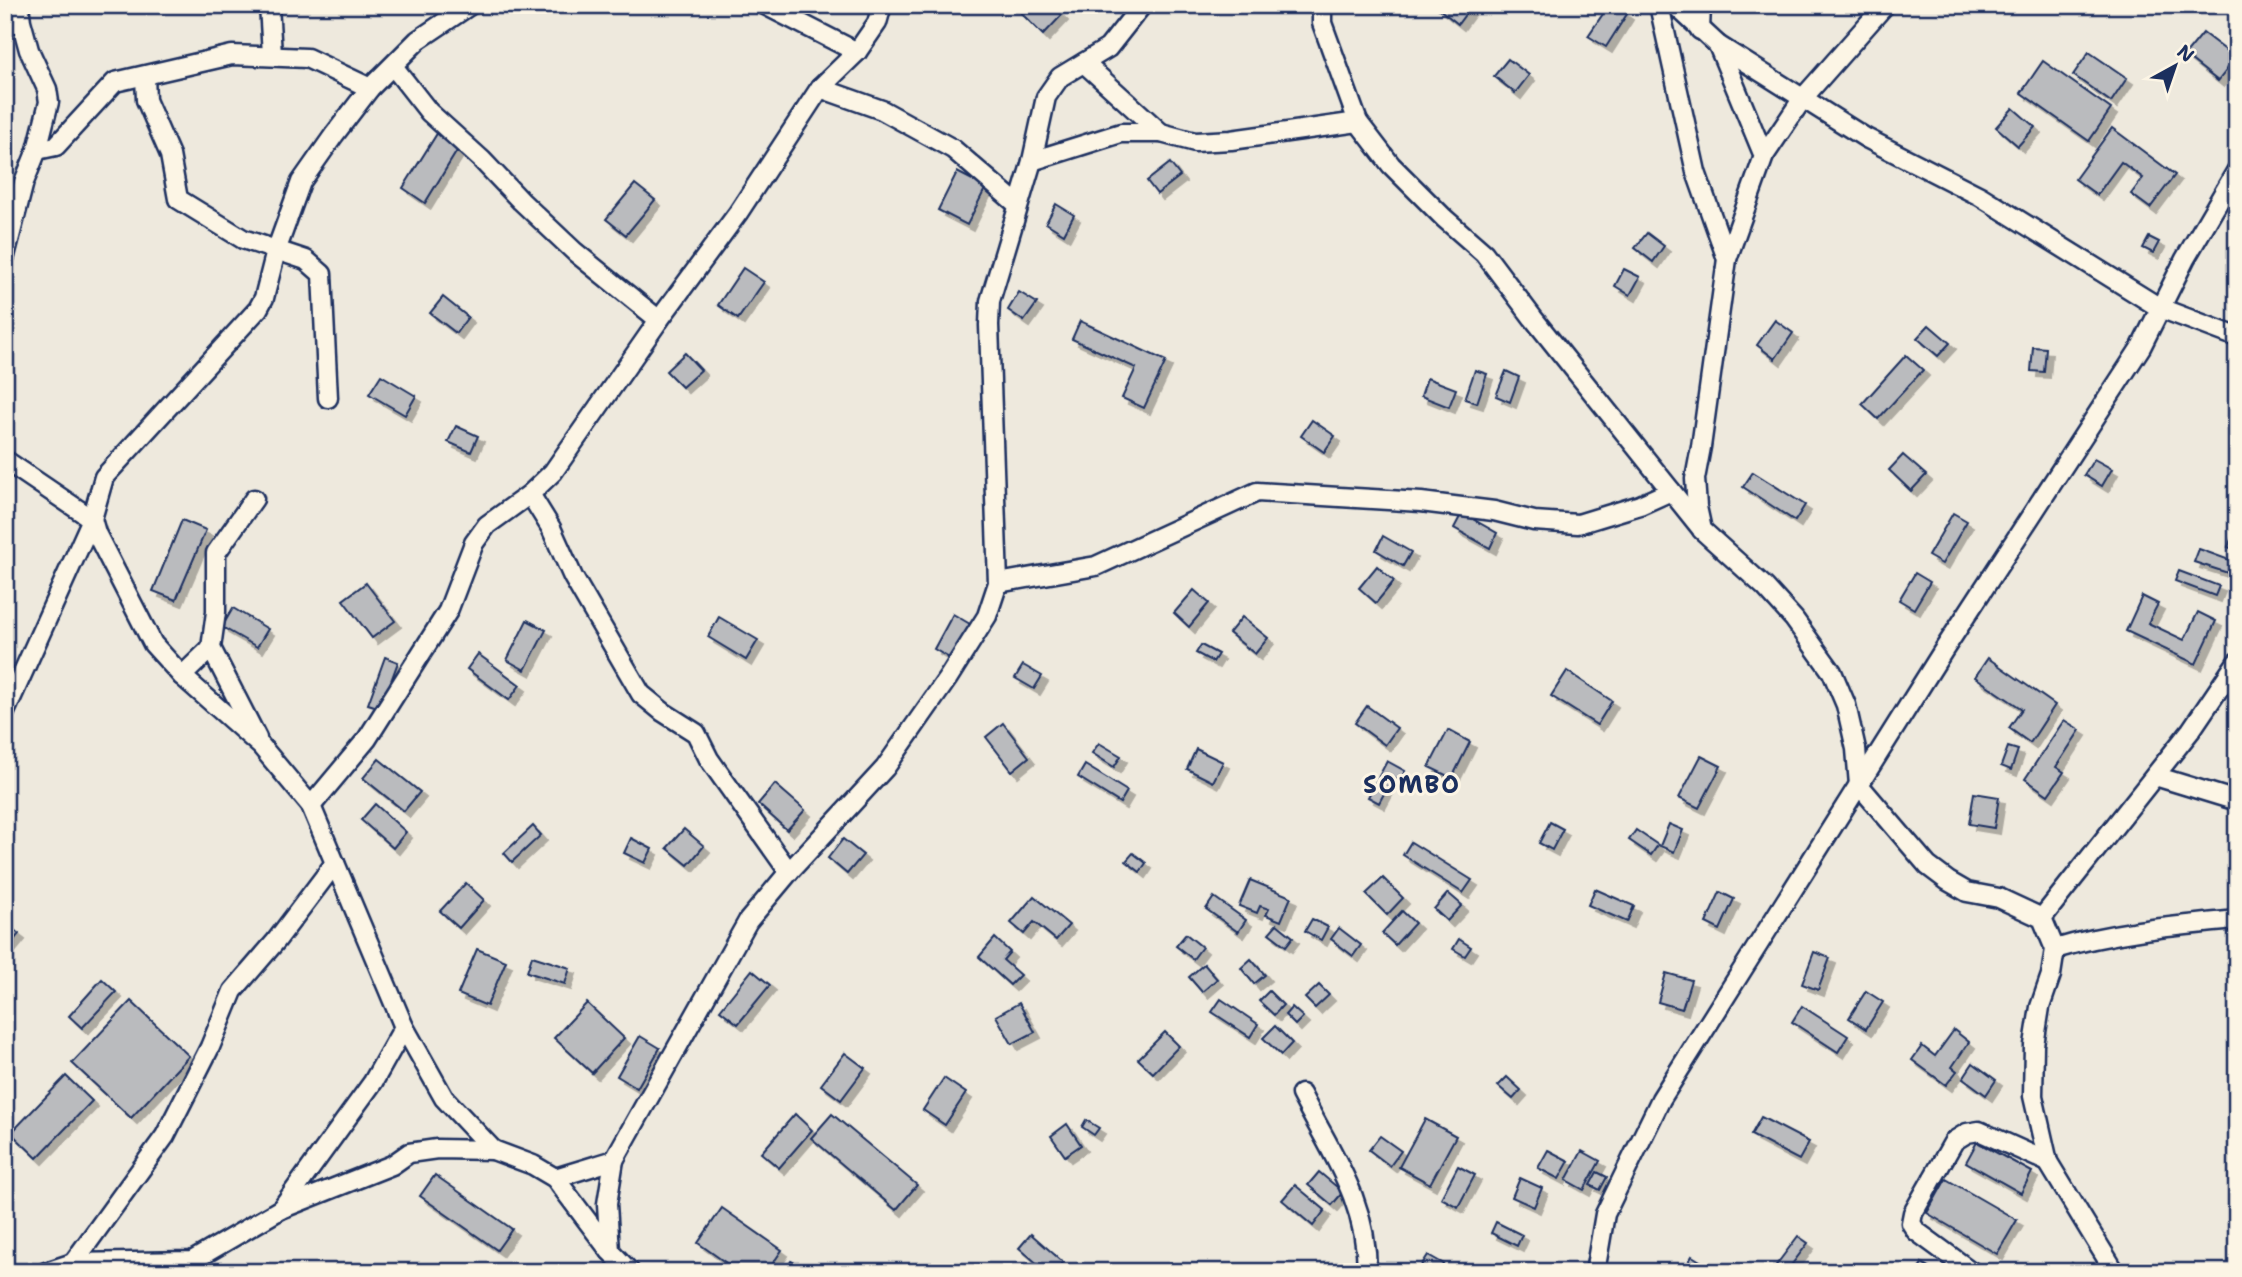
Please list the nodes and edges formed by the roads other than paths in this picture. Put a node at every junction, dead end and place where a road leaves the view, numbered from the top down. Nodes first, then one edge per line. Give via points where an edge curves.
1 (19, 5) edge
2 (269, 5) edge
3 (471, 5) edge
4 (765, 5) edge
5 (882, 5) edge
6 (1142, 5) edge
7 (1322, 5) edge
8 (1659, 5) edge
9 (1675, 5) edge
10 (1701, 5) edge
11 (1885, 5) edge
12 (1700, 30) junction
13 (1718, 45) junction
14 (857, 52) junction
15 (272, 55) junction
16 (1084, 63) junction
17 (393, 66) junction
18 (145, 76) junction
19 (370, 88) junction
20 (821, 89) junction
21 (1803, 98) junction
22 (1358, 122) junction
23 (1161, 133) junction
24 (37, 150) junction
25 (1765, 156) junction
26 (1032, 161) junction
27 (2237, 170) edge
28 (1018, 205) junction
29 (276, 251) junction
30 (5, 256) edge
31 (1727, 259) junction
32 (2160, 309) junction
33 (659, 320) junction
34 (2237, 337) edge
35 (328, 398) dead end
36 (5, 460) edge
37 (1671, 491) junction
38 (530, 494) junction
39 (254, 499) dead end
40 (92, 519) junction
41 (1702, 530) junction
42 (998, 583) junction
43 (211, 648) junction
44 (2237, 662) edge
45 (182, 676) junction
46 (5, 712) edge
47 (261, 746) junction
48 (2155, 776) junction
49 (1859, 785) junction
50 (2237, 801) edge
51 (311, 806) junction
52 (335, 863) junction
53 (789, 872) junction
54 (2042, 918) junction
55 (2237, 920) edge
56 (2055, 949) junction
57 (404, 1027) junction
58 (1301, 1094) dead end
59 (493, 1150) junction
60 (614, 1160) junction
61 (2048, 1162) junction
62 (555, 1178) junction
63 (281, 1209) junction
64 (610, 1251) junction
65 (73, 1263) junction
66 (186, 1266) edge
67 (46, 1272) edge
68 (630, 1272) edge
69 (1367, 1272) edge
70 (1595, 1272) edge
71 (1972, 1272) edge
72 (2115, 1272) edge

1 - 24 street via 20,21 49,102
2 - 15 street
3 - 17 street via 418,40
4 - 14 street
5 - 14 street via 877,23
6 - 16 street via 1108,48
7 - 22 street via 1322,23
8 - 31 street via 1696,172
9 - 12 street
10 - 12 street
11 - 21 street
12 - 13 street
13 - 21 street
13 - 25 street
14 - 20 street
15 - 18 street via 232,55
15 - 19 street via 307,58
16 - 23 street
16 - 26 street via 1060,77 1046,97
17 - 19 street
17 - 33 street via 429,112 521,201
18 - 24 street via 115,82 56,146
18 - 29 street via 146,100 170,155 178,199 243,239
19 - 29 street via 301,181
20 - 28 street via 882,110 953,149
20 - 33 street
21 - 25 street
21 - 32 street via 1866,138 1980,196
22 - 23 street via 1231,140 1195,142
22 - 37 street via 1391,165 1485,253
23 - 26 street via 1121,134
24 - 30 street
25 - 31 street
26 - 28 street
27 - 32 street
28 - 42 street via 990,301
29 - 35 street via 306,260 322,274
29 - 40 street via 258,309 104,478
31 - 41 street via 1695,478
32 - 34 street
32 - 49 street via 2141,347
33 - 38 street via 553,472
36 - 40 street
37 - 41 street
37 - 42 street via 1578,524 1421,502 1257,492 1096,566
38 - 51 street via 487,526 474,543 448,611 367,739
38 - 53 street via 641,694 696,733 709,759
39 - 43 street via 216,552
40 - 45 street via 153,644
40 - 46 street
41 - 49 street via 1765,587 1832,672 1846,705
42 - 53 street via 987,616 884,768
43 - 45 street
43 - 47 street
44 - 48 street
45 - 47 street
47 - 51 street
48 - 50 street
48 - 54 street
49 - 54 street via 1928,866 1948,881 1967,892 2011,902
49 - 70 street via 1661,1099 1605,1214
51 - 52 street
52 - 57 street
52 - 65 street via 233,991 165,1136
53 - 60 street via 748,921
54 - 56 street
55 - 56 street via 2156,927
56 - 61 street via 2034,1045 2034,1096
57 - 59 street via 444,1098
57 - 63 street via 373,1082
58 - 69 street via 1358,1205
59 - 62 street
59 - 63 street via 409,1153 392,1165
60 - 62 street
60 - 64 street via 607,1204
61 - 71 street via 1979,1131 1954,1141 1911,1223
61 - 72 street
62 - 64 street
63 - 66 street
64 - 68 street
65 - 66 street
65 - 67 street

